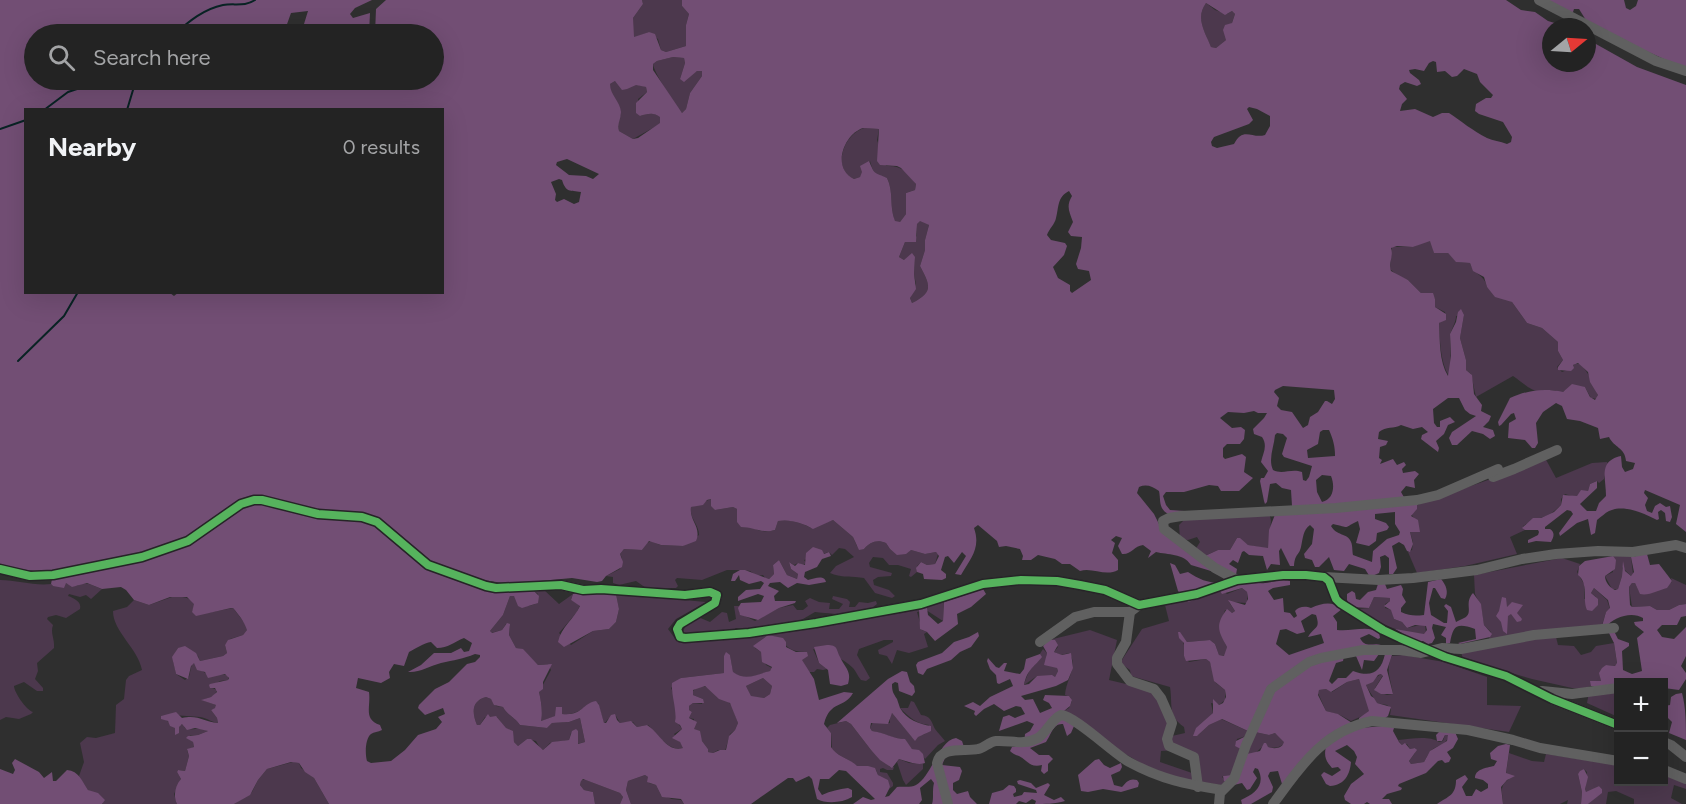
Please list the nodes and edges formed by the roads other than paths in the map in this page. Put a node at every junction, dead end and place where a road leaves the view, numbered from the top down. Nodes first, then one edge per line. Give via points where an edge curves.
1 (1539, 0) edge
2 (1686, 71) edge
3 (1557, 450) dead end
4 (1498, 469) dead end
5 (1469, 482) junction
6 (1686, 548) edge
7 (0, 569) edge
8 (1324, 576) junction
9 (1237, 580) junction
10 (1140, 605) junction
11 (1130, 612) junction
12 (1614, 628) dead end
13 (1041, 642) dead end
14 (1431, 651) junction
15 (1614, 689) edge
16 (1536, 690) junction
17 (1614, 723) edge
18 (1668, 743) edge
19 (1668, 744) edge
20 (1686, 746) edge
21 (1686, 757) edge
22 (1614, 760) edge
23 (1668, 772) edge
24 (1686, 779) edge
25 (1198, 787) junction
26 (1222, 790) junction
27 (948, 804) edge
28 (1218, 804) edge
29 (1273, 804) edge

1 - 2 street via 1656,61
3 - 5 street via 1515,469
4 - 5 street
5 - 9 street via 1408,502 1181,516 1163,521 1164,529
6 - 8 street via 1676,545 1633,552 1556,554 1413,578
7 - 10 street via 30,576 53,575 142,556 188,541 241,504 254,500 377,522 428,565 486,586 561,585 583,590 717,595 715,603 680,624 678,633 685,638 816,622 921,604 983,585 1036,580 1105,590
8 - 9 street via 1283,574
8 - 14 street via 1335,598 1349,611
9 - 10 street via 1197,594
10 - 11 street
11 - 13 street via 1094,612 1075,617
11 - 25 street via 1126,642 1117,664 1130,681 1154,689 1161,698 1172,723 1169,746 1194,757
12 - 14 street via 1534,635
14 - 16 street
14 - 26 street via 1363,650 1321,658 1294,672 1271,689 1234,779
15 - 16 street via 1572,694
16 - 17 street
18 - 20 street
19 - 21 street
22 - 29 street via 1468,730 1372,721 1331,737 1315,750
23 - 24 street
25 - 26 street
25 - 27 street via 1169,780 1128,762 1074,719 1061,715 1039,737 1028,741 995,741 980,749 944,753 937,763
26 - 28 street

